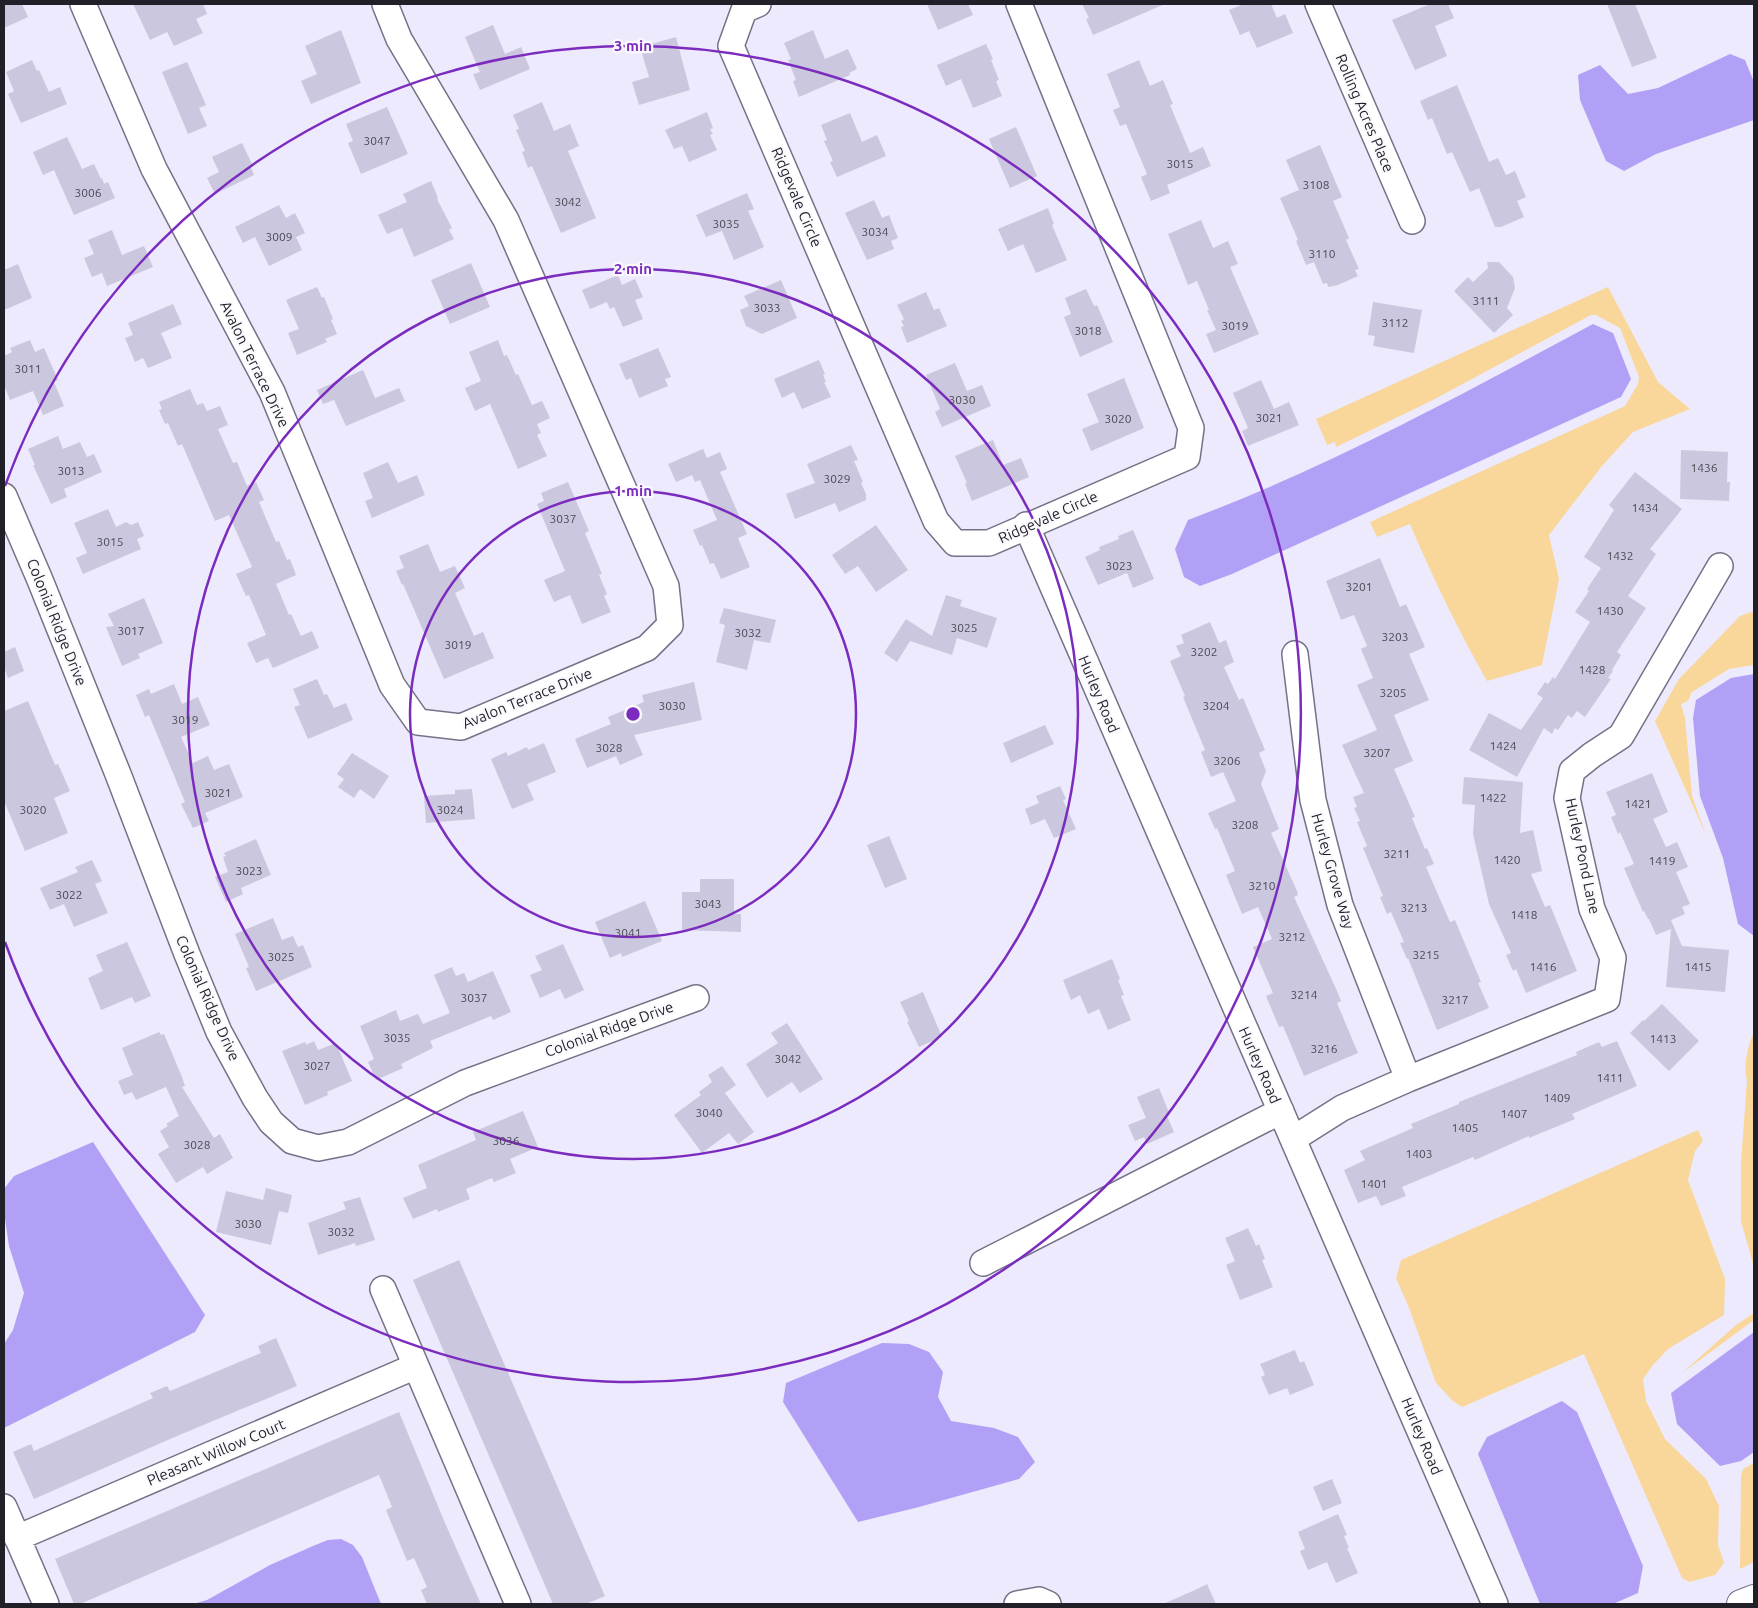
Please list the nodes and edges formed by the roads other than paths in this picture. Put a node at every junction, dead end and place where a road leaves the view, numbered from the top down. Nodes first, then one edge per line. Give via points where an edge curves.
1 (82, 4) edge
2 (385, 4) edge
3 (758, 4) edge
4 (1019, 4) edge
5 (1318, 4) edge
6 (1412, 221) dead end
7 (4, 496) edge
8 (1026, 525) junction
9 (1720, 566) dead end
10 (1295, 654) dead end
11 (696, 998) dead end
12 (1408, 1079) junction
13 (1281, 1111) junction
14 (1293, 1139) junction
15 (984, 1263) dead end
16 (382, 1289) dead end
17 (416, 1366) junction
18 (4, 1508) edge
19 (17, 1538) junction
20 (1754, 1599) edge
21 (46, 1604) edge
22 (518, 1604) edge
23 (1017, 1604) edge
24 (1048, 1604) edge
25 (1495, 1604) edge
26 (1741, 1604) edge

1 - 2 street, Avalon Terrace Drive via 154,169 272,392 392,685 418,722 461,727 647,648 670,625 666,586 506,220 399,39
3 - 8 street, Ridgevale Circle via 744,10 731,46 936,521 955,542 989,543
4 - 8 street, Ridgevale Circle via 1191,428 1187,457
5 - 6 street, Rolling Acres Place
7 - 11 street, Colonial Ridge Drive via 219,1032 271,1122 292,1141 318,1148 348,1142 464,1083
8 - 13 street, Hurley Road
9 - 12 street, Hurley Pond Lane via 1621,736 1572,772 1567,798 1592,909 1613,958 1607,999
10 - 12 street, Hurley Grove Way via 1313,800 1340,905
12 - 14 street, Hurley Pond Lane via 1342,1108
13 - 14 street, Hurley Road
13 - 15 street
14 - 25 street, Hurley Road
16 - 17 street
17 - 19 street, Pleasant Willow Court
17 - 22 street
18 - 19 street
19 - 21 street
20 - 26 main road
23 - 24 street via 1039,1600

